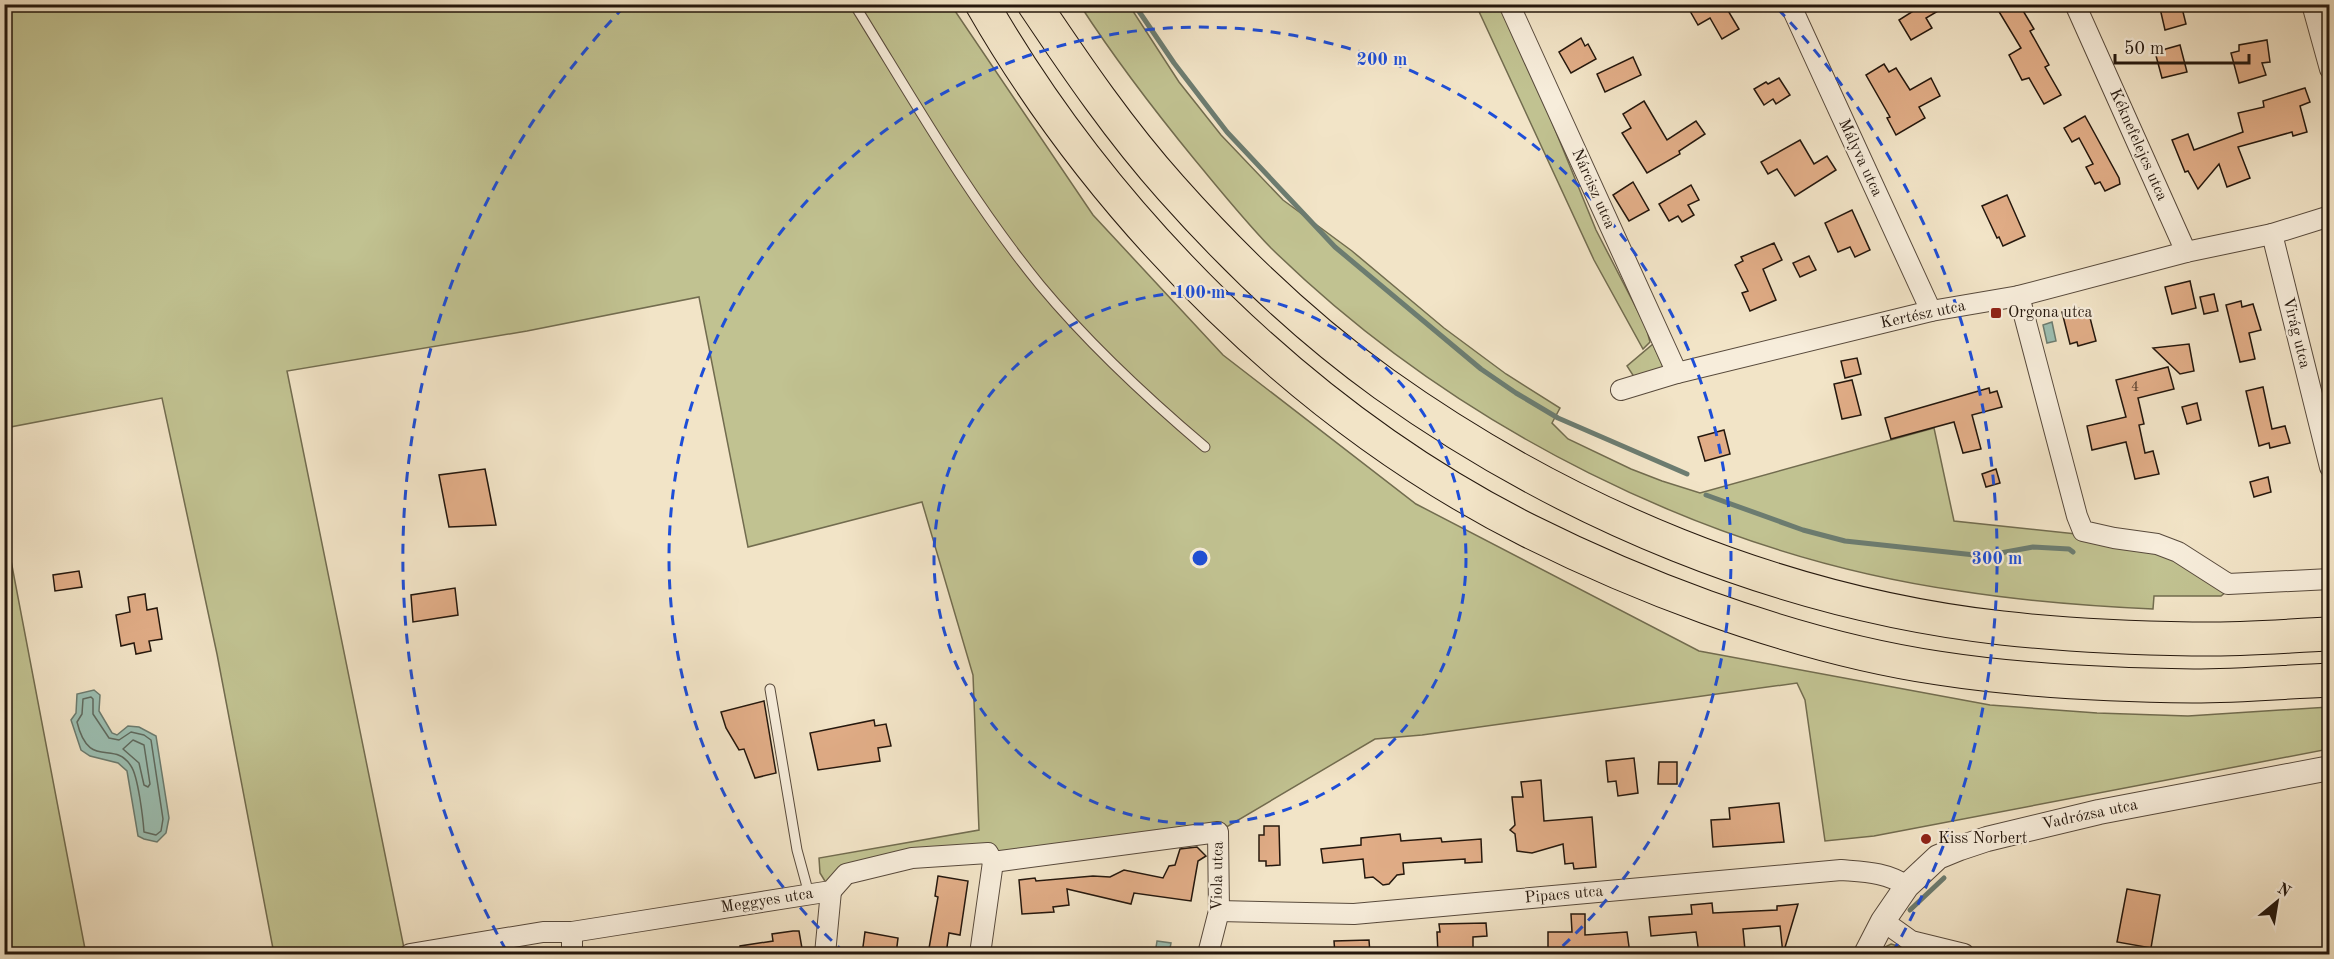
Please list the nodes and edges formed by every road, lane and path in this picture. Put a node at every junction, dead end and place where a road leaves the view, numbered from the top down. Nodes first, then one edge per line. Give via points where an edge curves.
1 (854, 4) edge
2 (982, 4) edge
3 (1034, 4) edge
4 (1509, 4) edge
5 (1790, 4) edge
6 (2074, 4) edge
7 (2312, 4) edge
8 (2330, 69) edge
9 (2330, 216) edge
10 (2272, 234) junction
11 (2186, 252) junction
12 (2019, 296) junction
13 (1931, 311) junction
14 (1677, 372) junction
15 (1621, 390) dead end
16 (1205, 447) dead end
17 (2330, 466) edge
18 (2330, 579) edge
19 (2330, 634) edge
20 (2330, 680) edge
21 (770, 689) dead end
22 (2330, 768) edge
23 (1218, 832) joint
24 (993, 862) junction
25 (1906, 886) junction
26 (831, 891) junction
27 (809, 894) junction
28 (1219, 911) junction
29 (1883, 921) junction
30 (572, 932) junction
31 (410, 954) edge
32 (572, 954) edge
33 (825, 954) edge
34 (980, 954) edge
35 (1208, 954) edge
36 (1866, 954) edge
37 (1964, 954) edge

1 - 16 lane via 988,216 1026,267 1073,323 1145,396
2 - 20 highway via 1098,175 1228,317 1361,426 1450,486 1526,530 1623,576 1672,594 1804,639 1871,656 2060,682 2196,686
3 - 19 highway via 1143,156 1222,243 1308,324 1382,383 1459,434 1592,507 1662,539 1781,581 1952,621 2052,632 2195,639
4 - 14 street, Nárcisz utca
5 - 13 street, Mályva utca
6 - 11 street, Kéknefelejcs utca
7 - 8 street
9 - 10 street, Kertész utca
10 - 11 street, Kertész utca
10 - 17 street, Virág utca
11 - 12 street, Kertész utca
12 - 13 street, Kertész utca
12 - 18 street via 2084,531 2157,544 2178,552 2228,584
13 - 14 street, Kertész utca
14 - 15 street, Kertész utca
21 - 27 lane via 797,850
22 - 25 street, Vadrózsa utca via 2099,812 1987,838 1938,857
23 - 24 street, Meggyes utca
23 - 28 street, Viola utca
24 - 26 street, Meggyes utca via 988,853 912,858 846,873
24 - 34 street
25 - 28 street, Pipacs utca via 1876,873 1841,870 1354,914
25 - 29 street, Vadrózsa utca
26 - 27 street, Meggyes utca
26 - 33 street
27 - 30 street, Meggyes utca
28 - 35 street, Viola utca
29 - 36 street, Vadrózsa utca
29 - 37 street via 1911,941
30 - 31 street, Meggyes utca via 543,932
30 - 32 street

